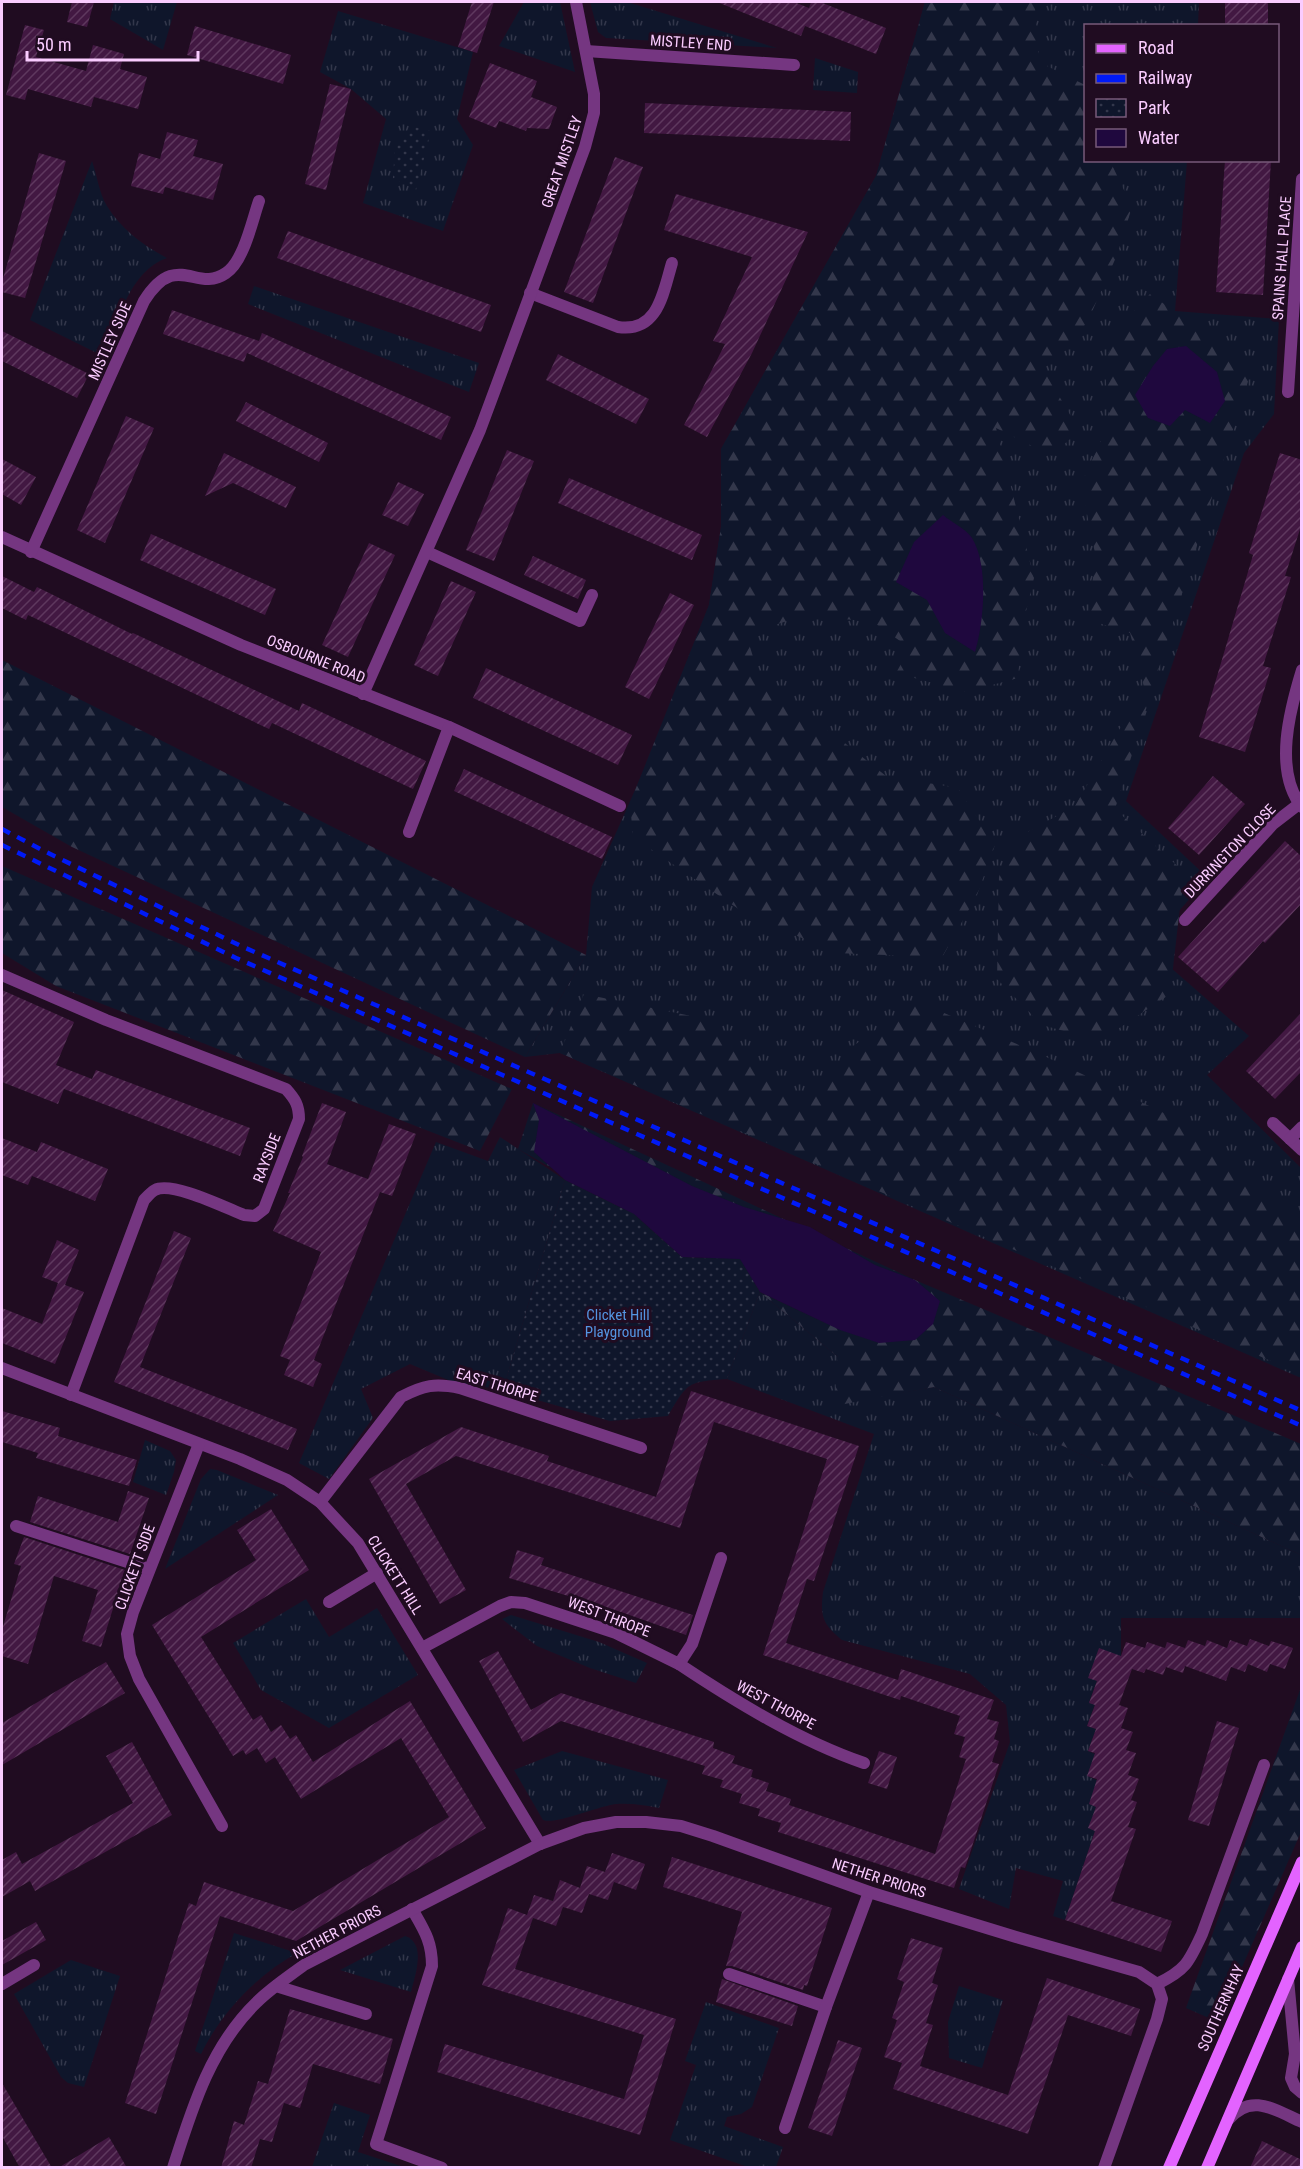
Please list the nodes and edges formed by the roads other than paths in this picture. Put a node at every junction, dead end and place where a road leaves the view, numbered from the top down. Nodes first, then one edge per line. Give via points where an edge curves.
1 (576, 2) edge
2 (586, 51) junction
3 (794, 65) dead end
4 (1302, 179) edge
5 (259, 201) dead end
6 (672, 263) dead end
7 (530, 293) junction
8 (1297, 339) edge
9 (1288, 392) dead end
10 (2, 537) edge
11 (31, 552) junction
12 (427, 552) junction
13 (592, 595) dead end
14 (1302, 670) edge
15 (363, 694) junction
16 (449, 727) junction
17 (620, 806) dead end
18 (1300, 806) edge
19 (409, 832) dead end
20 (1185, 920) dead end
21 (2, 975) edge
22 (1273, 1123) dead end
23 (1302, 1127) edge
24 (1290, 1139) junction
25 (1302, 1150) edge
26 (2, 1368) edge
27 (71, 1395) junction
28 (199, 1443) junction
29 (641, 1448) dead end
30 (320, 1502) junction
31 (16, 1526) dead end
32 (721, 1558) dead end
33 (149, 1569) junction
34 (377, 1573) junction
35 (329, 1602) dead end
36 (422, 1648) junction
37 (679, 1664) junction
38 (864, 1763) dead end
39 (1264, 1765) dead end
40 (222, 1826) dead end
41 (540, 1844) junction
42 (1302, 1862) edge
43 (869, 1892) junction
44 (412, 1909) junction
45 (1302, 1947) edge
46 (34, 1965) dead end
47 (729, 1974) dead end
48 (1288, 1978) junction
49 (2, 1984) edge
50 (1157, 1984) junction
51 (276, 1986) junction
52 (826, 2007) junction
53 (366, 2014) dead end
54 (1297, 2047) edge
55 (1302, 2060) edge
56 (1296, 2081) edge
57 (1302, 2093) edge
58 (1302, 2122) edge
59 (1225, 2123) junction
60 (785, 2128) dead end
61 (173, 2168) edge
62 (442, 2168) edge
63 (1104, 2168) edge
64 (1169, 2168) edge
65 (1207, 2168) edge

1 - 2 street, GREAT MISTLEY
2 - 3 street, MISTLEY END
2 - 7 street, GREAT MISTLEY via 594,94 591,128
4 - 8 street, SPAINS HALL PLACE
5 - 11 street, MISTLEY SIDE via 242,251 226,273 214,278 174,275 153,287
6 - 7 street via 652,317 631,329
7 - 12 street, GREAT MISTLEY via 480,430
8 - 9 street, SPAINS HALL PLACE
10 - 11 street, OSBOURNE ROAD
11 - 15 street, OSBOURNE ROAD
12 - 13 street via 580,621
12 - 15 street, GREAT MISTLEY
14 - 18 street via 1287,725 1286,755 1290,783
15 - 16 street, OSBOURNE ROAD
16 - 17 street, OSBOURNE ROAD
16 - 19 street
18 - 20 street, DURRINGTON CLOSE via 1274,824
21 - 27 street, RAYSIDE via 106,1020 286,1089 299,1108 264,1209 255,1215 244,1215 176,1189 154,1190 144,1200
22 - 24 street
23 - 24 street
24 - 25 street
26 - 27 street, CLICKETT HILL
27 - 28 street, CLICKETT HILL
28 - 30 street, CLICKETT HILL via 287,1480
28 - 33 street, CLICKETT SIDE
29 - 30 street, EAST THORPE via 460,1388 439,1384 420,1387 401,1396
30 - 34 street, CLICKETT HILL via 358,1543
31 - 33 street
32 - 37 street via 692,1644
33 - 40 street, CLICKETT SIDE via 127,1634 130,1656 139,1679
34 - 35 street
34 - 36 street, CLICKETT HILL
36 - 37 street, WEST THROPE via 511,1602 525,1603 616,1633
36 - 41 street, CLICKETT HILL
37 - 38 street, WEST THORPE via 762,1714 837,1754
39 - 50 street via 1191,1958 1177,1975
41 - 43 street, NETHER PRIORS via 584,1828 616,1822 681,1826
41 - 44 street, NETHER PRIORS
42 - 64 street, SOUTHERNHAY
43 - 50 street, NETHER PRIORS via 1139,1972
43 - 52 street
44 - 51 street, NETHER PRIORS via 304,1965
44 - 62 street via 429,1938 432,1966 376,2144
45 - 48 street
46 - 49 street
47 - 52 street
48 - 54 street
48 - 59 street
50 - 63 street via 1162,1999 1157,2019
51 - 53 street
51 - 61 street, NETHER PRIORS via 235,2026 215,2059 194,2101
52 - 60 street
54 - 55 street
54 - 56 street
56 - 57 street via 1295,2087
58 - 59 street via 1256,2104 1234,2112
59 - 65 street

